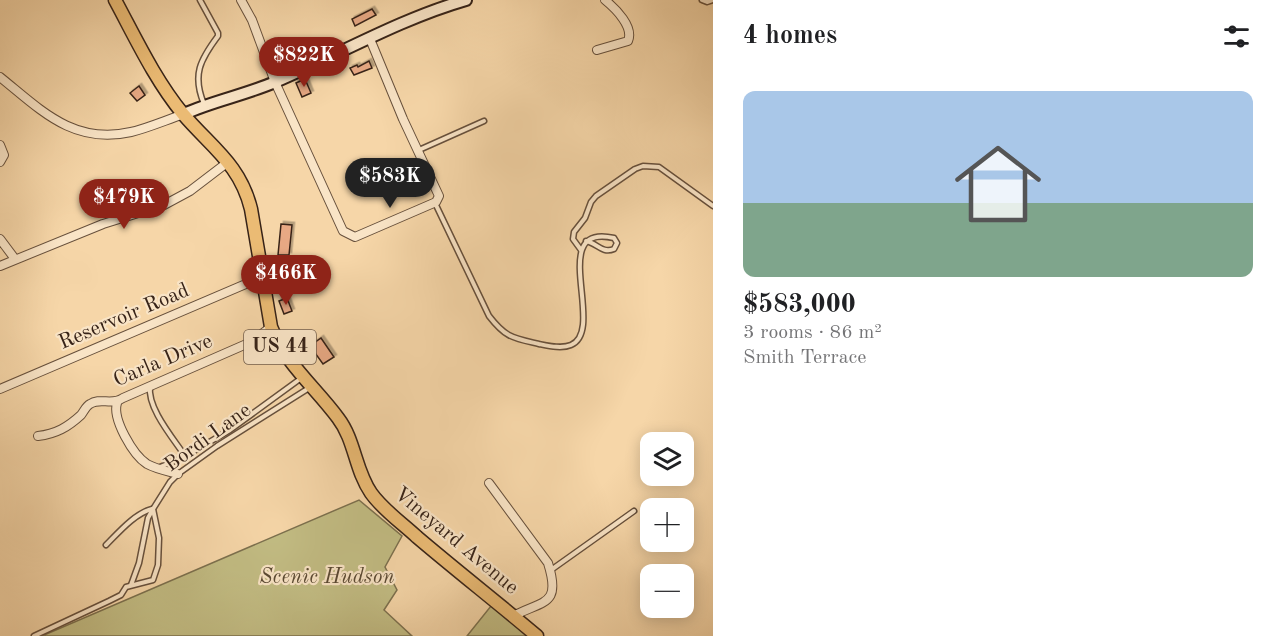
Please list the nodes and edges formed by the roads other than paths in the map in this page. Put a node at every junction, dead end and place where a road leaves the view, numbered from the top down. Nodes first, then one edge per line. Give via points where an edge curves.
1 (115, 0) edge
2 (200, 0) edge
3 (241, 0) edge
4 (466, 0) edge
5 (605, 0) edge
6 (702, 0) edge
7 (713, 0) edge
8 (370, 39) junction
9 (597, 50) dead end
10 (0, 77) edge
11 (275, 82) junction
12 (204, 105) junction
13 (184, 114) junction
14 (484, 121) dead end
15 (0, 145) edge
16 (417, 151) junction
17 (0, 162) edge
18 (228, 162) junction
19 (704, 198) junction
20 (713, 201) edge
21 (435, 203) junction
22 (713, 206) edge
23 (0, 239) edge
24 (586, 241) junction
25 (581, 250) junction
26 (15, 259) junction
27 (0, 266) edge
28 (262, 277) junction
29 (271, 327) junction
30 (308, 381) junction
31 (150, 386) junction
32 (0, 389) edge
33 (117, 403) junction
34 (38, 436) dead end
35 (185, 456) junction
36 (155, 468) junction
37 (178, 474) junction
38 (489, 483) dead end
39 (153, 509) junction
40 (634, 511) dead end
41 (106, 545) dead end
42 (551, 570) junction
43 (130, 586) junction
44 (513, 616) junction
45 (34, 636) edge
46 (537, 636) edge

1 - 13 main road, Vineyard Avenue / US 44 via 157,76
2 - 12 lane via 218,33 201,64 197,87
3 - 11 street
4 - 8 street
5 - 9 street via 623,20 630,38 628,42
6 - 7 lane
8 - 11 street
8 - 16 street
10 - 13 street via 54,120 88,134 122,134
11 - 12 street
11 - 21 street via 345,234 359,237
12 - 13 street
13 - 18 main road, Vineyard Avenue / US 44
14 - 16 lane
15 - 17 street via 4,155
16 - 21 street via 439,196
18 - 26 street via 164,206 103,224
18 - 28 main road, Vineyard Avenue / US 44 via 247,192
19 - 20 lane
19 - 22 lane
19 - 25 lane via 659,167 635,170 591,202 574,232 573,239
21 - 25 lane via 489,316 500,331 514,338 563,347 577,340 583,317
23 - 26 street
24 - 24 lane via 606,236 617,243 609,251
24 - 25 lane
26 - 27 street
28 - 29 main road, Vineyard Avenue / US 44
28 - 32 street, Reservoir Road
29 - 30 main road, Vineyard Avenue / US 44 via 282,351
29 - 31 street, Carla Drive via 251,342
30 - 35 lane
30 - 37 lane, Bordi Lane
30 - 44 main road, Vineyard Avenue / US 44 via 340,420 364,482 383,507
31 - 33 street, Carla Drive
31 - 35 lane via 149,393 160,418
33 - 34 street, Carla Drive via 93,402 65,428
33 - 36 street via 116,417 131,446
35 - 36 lane
36 - 37 street
37 - 39 lane, Bordi Lane
38 - 42 street
39 - 41 lane via 134,519
39 - 43 lane
39 - 43 lane via 159,538 158,565 153,580
40 - 42 lane
42 - 44 street via 551,596
43 - 45 lane via 121,595
44 - 46 main road, Vineyard Avenue / US 44

